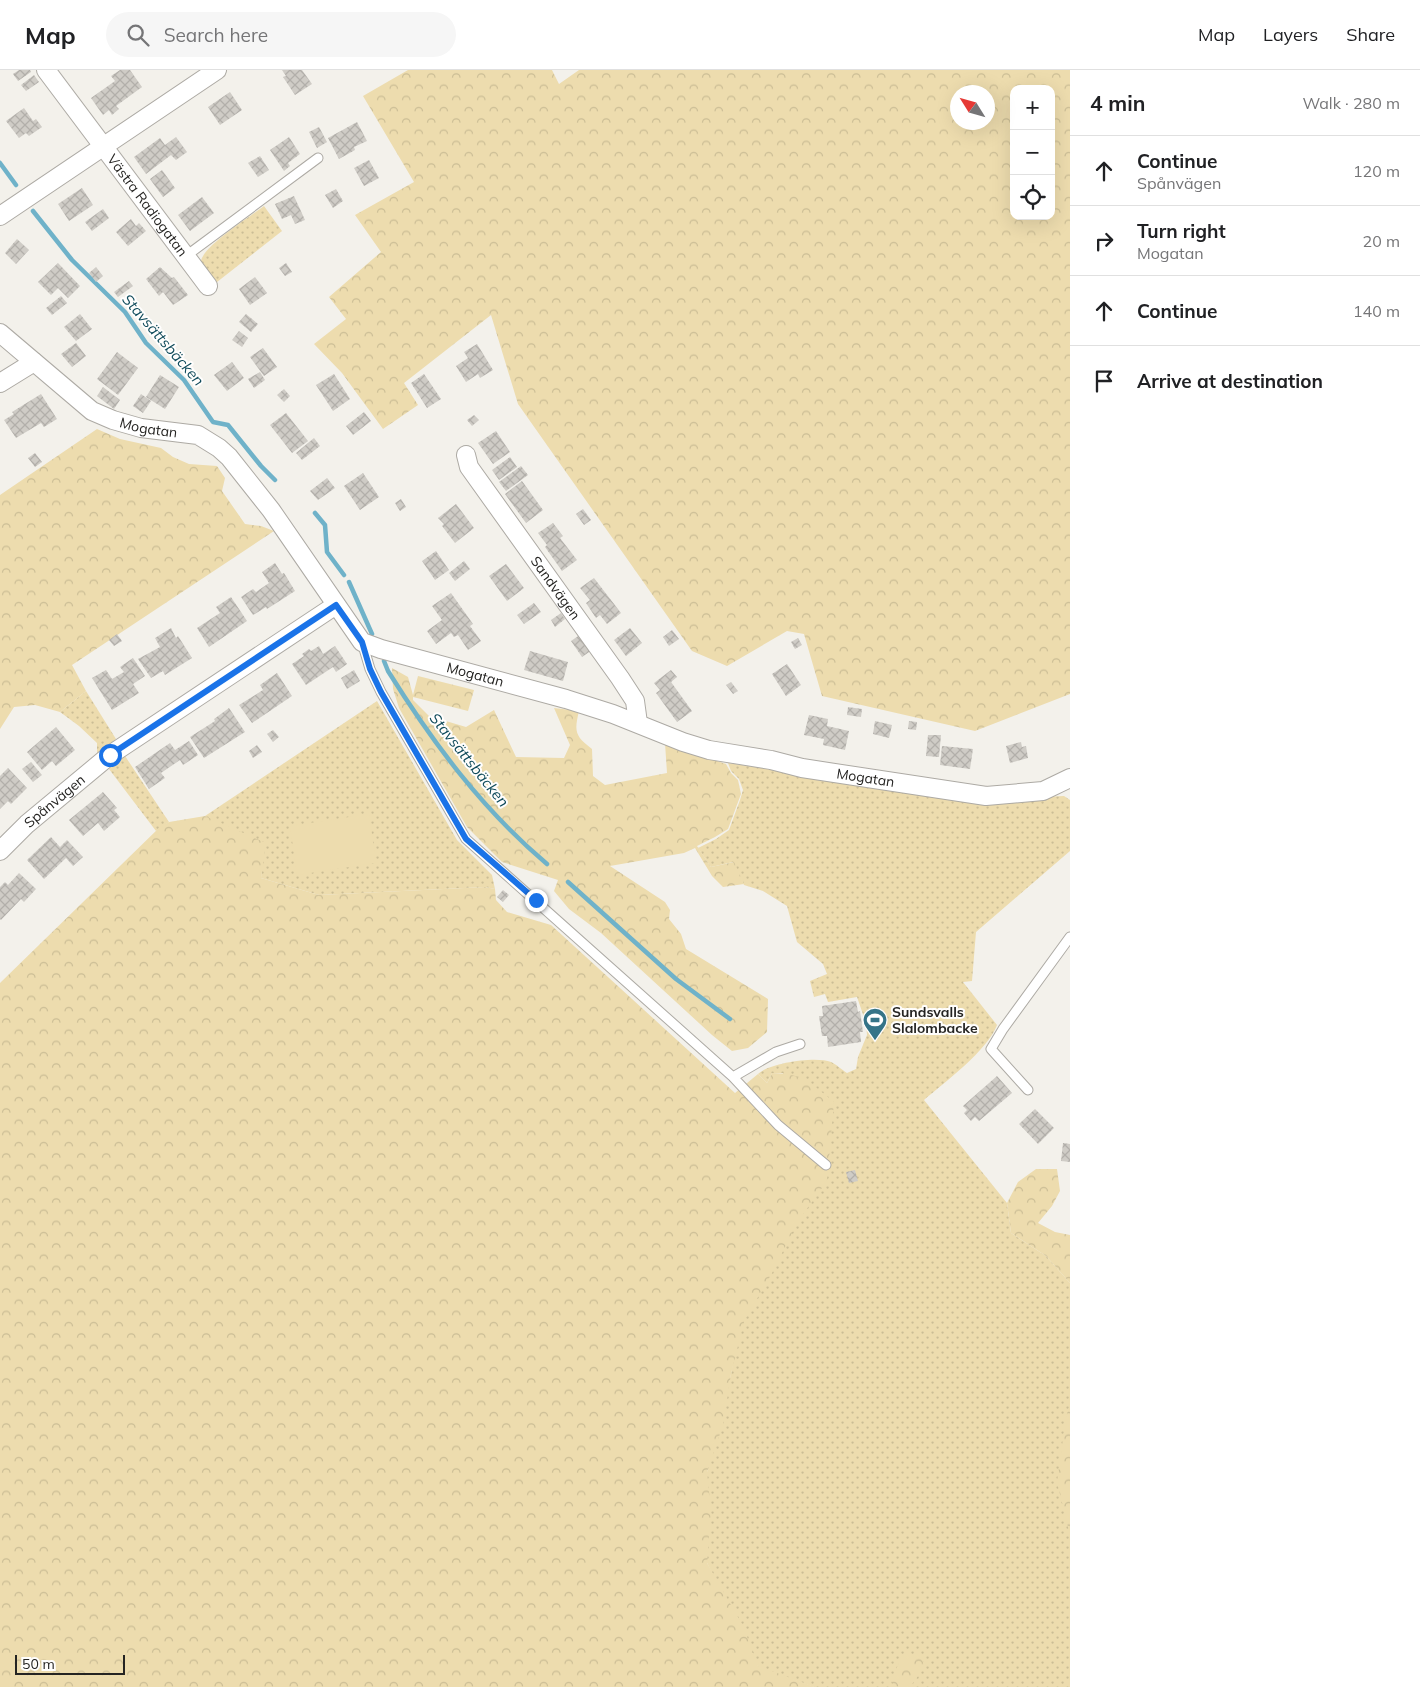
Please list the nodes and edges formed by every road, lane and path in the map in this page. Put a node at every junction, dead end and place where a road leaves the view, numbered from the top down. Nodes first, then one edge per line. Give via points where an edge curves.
1 (46, 70) edge
2 (216, 70) edge
3 (103, 147) junction
4 (318, 158) dead end
5 (0, 216) edge
6 (186, 256) junction
7 (208, 286) dead end
8 (0, 334) edge
9 (34, 362) junction
10 (0, 383) edge
11 (466, 455) dead end
12 (336, 605) junction
13 (362, 642) junction
14 (638, 723) junction
15 (1069, 782) edge
16 (0, 851) edge
17 (1070, 936) edge
18 (800, 1044) dead end
19 (733, 1077) junction
20 (1028, 1090) dead end
21 (826, 1165) dead end

1 - 3 street, Västra Radiogatan
2 - 3 street
3 - 5 street
3 - 6 street, Västra Radiogatan
4 - 6 lane, Västra Radiogatan
6 - 7 street
8 - 9 street, Mogatan
9 - 10 street
9 - 12 street, Mogatan via 92,411 141,428 198,435 219,448 271,510
11 - 14 street, Sandvägen via 469,467 635,700
12 - 13 street, Mogatan
12 - 16 street, Spånvägen via 110,755 27,824
13 - 14 street, Mogatan via 566,699
13 - 19 lane via 381,692 466,839
14 - 15 street, Mogatan via 709,750 802,768 986,796 1043,791
17 - 20 lane via 991,1049
18 - 19 lane via 776,1052
19 - 21 lane via 778,1124

